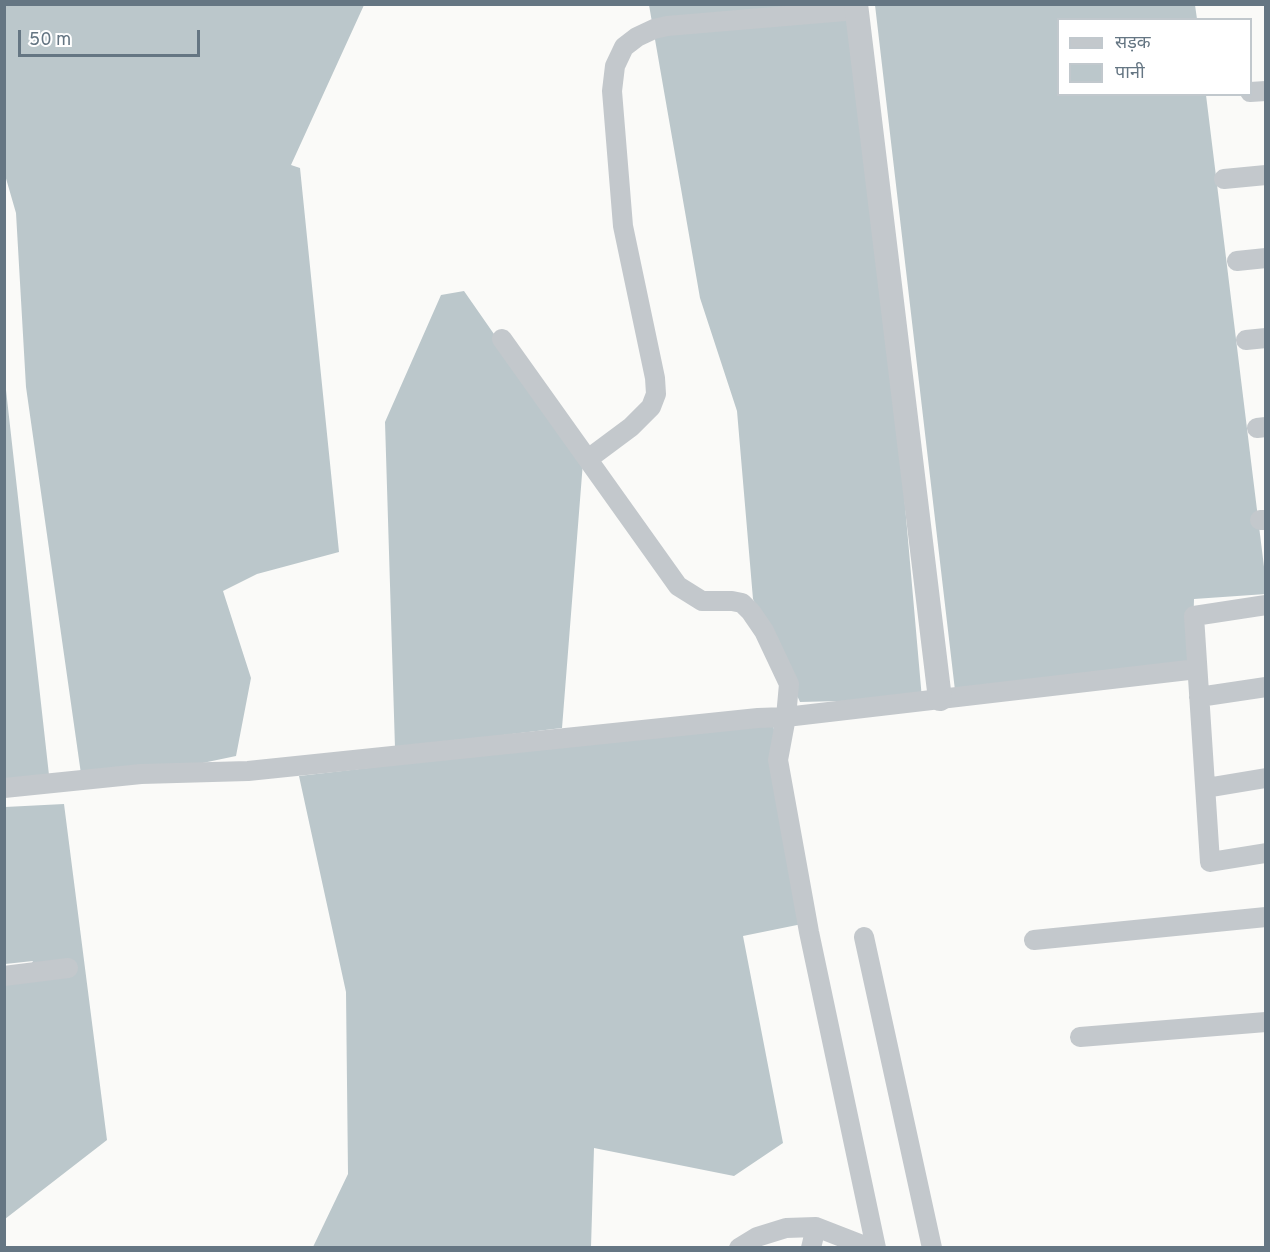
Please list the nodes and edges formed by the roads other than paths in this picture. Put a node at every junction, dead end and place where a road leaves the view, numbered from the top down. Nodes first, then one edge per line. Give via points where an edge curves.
1 (856, 7) edge
2 (1266, 175) edge
3 (1224, 179) dead end
4 (1266, 258) edge
5 (1237, 261) dead end
6 (1266, 338) edge
7 (502, 339) dead end
8 (1246, 340) dead end
9 (588, 459) junction
10 (1266, 605) edge
11 (1197, 669) junction
12 (1266, 687) edge
13 (1199, 696) junction
14 (940, 699) junction
15 (786, 717) junction
16 (1266, 778) edge
17 (4, 788) edge
18 (1206, 788) junction
19 (1266, 853) edge
20 (1266, 917) edge
21 (864, 937) dead end
22 (1034, 940) dead end
23 (68, 968) dead end
24 (4, 976) edge
25 (1266, 1022) edge
26 (1080, 1037) dead end
27 (816, 1227) junction
28 (739, 1248) edge
29 (811, 1248) edge
30 (870, 1248) edge
31 (876, 1248) edge
32 (932, 1248) edge

1 - 9 street via 667,26 637,37 624,47 615,66 612,91 623,226 656,394 651,407 631,427
1 - 14 street
2 - 3 street
4 - 5 street
6 - 8 street
7 - 9 street
9 - 15 street via 678,586 702,601 742,603 752,612 789,684
10 - 11 street via 1194,616
11 - 13 street
11 - 14 street
12 - 13 street
13 - 18 street
14 - 15 street
15 - 17 street via 248,771 141,774
15 - 31 street via 778,760
16 - 18 street
18 - 19 street via 1210,862
20 - 22 street
21 - 32 street
23 - 24 street
25 - 26 street
27 - 28 street via 786,1228 757,1237
27 - 29 street
27 - 30 street

